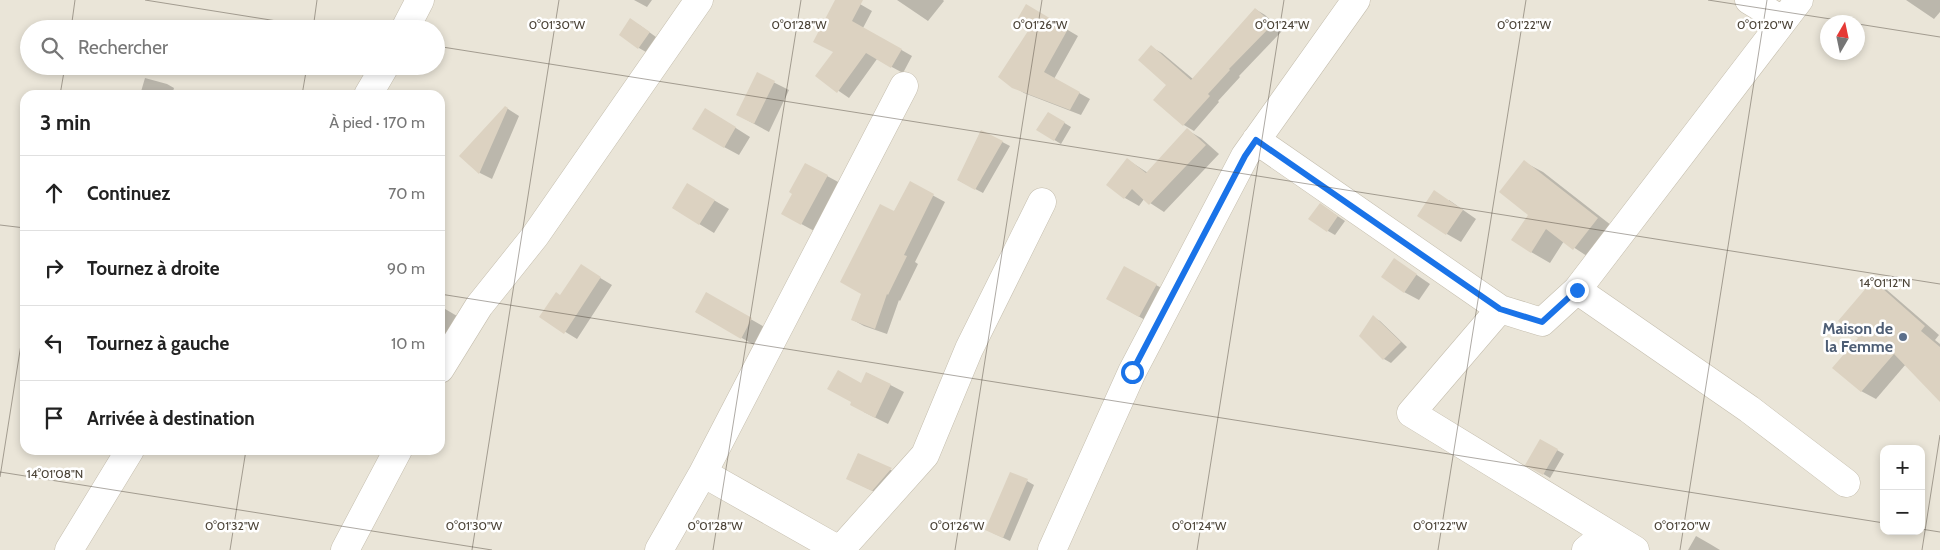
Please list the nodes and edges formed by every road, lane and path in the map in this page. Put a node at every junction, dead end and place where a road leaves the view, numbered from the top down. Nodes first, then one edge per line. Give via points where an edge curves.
1 (420, 0) edge
2 (698, 0) edge
3 (1356, 0) edge
4 (1749, 0) edge
5 (1790, 10) edge
6 (410, 20) edge
7 (380, 75) edge
8 (904, 86) dead end
9 (371, 90) edge
10 (1256, 140) junction
11 (1042, 202) dead end
12 (1577, 290) junction
13 (1500, 309) junction
14 (445, 362) edge
15 (127, 455) edge
16 (395, 455) edge
17 (703, 473) junction
18 (1846, 483) dead end
19 (1607, 533) junction
20 (69, 550) edge
21 (345, 550) edge
22 (659, 550) edge
23 (840, 550) edge
24 (1052, 550) edge
25 (1586, 550) edge
26 (1635, 550) edge

1 - 6 street
2 - 14 street via 535,236 479,306
3 - 10 street
4 - 5 street
5 - 12 street
7 - 9 street
8 - 17 street
10 - 13 street
10 - 24 street via 1132,372
11 - 23 street via 969,349 925,455
12 - 13 street via 1542,322
12 - 18 street via 1749,409
13 - 19 street via 1411,413
15 - 20 street
16 - 21 street
17 - 22 street
17 - 23 street
19 - 25 street
19 - 26 street

